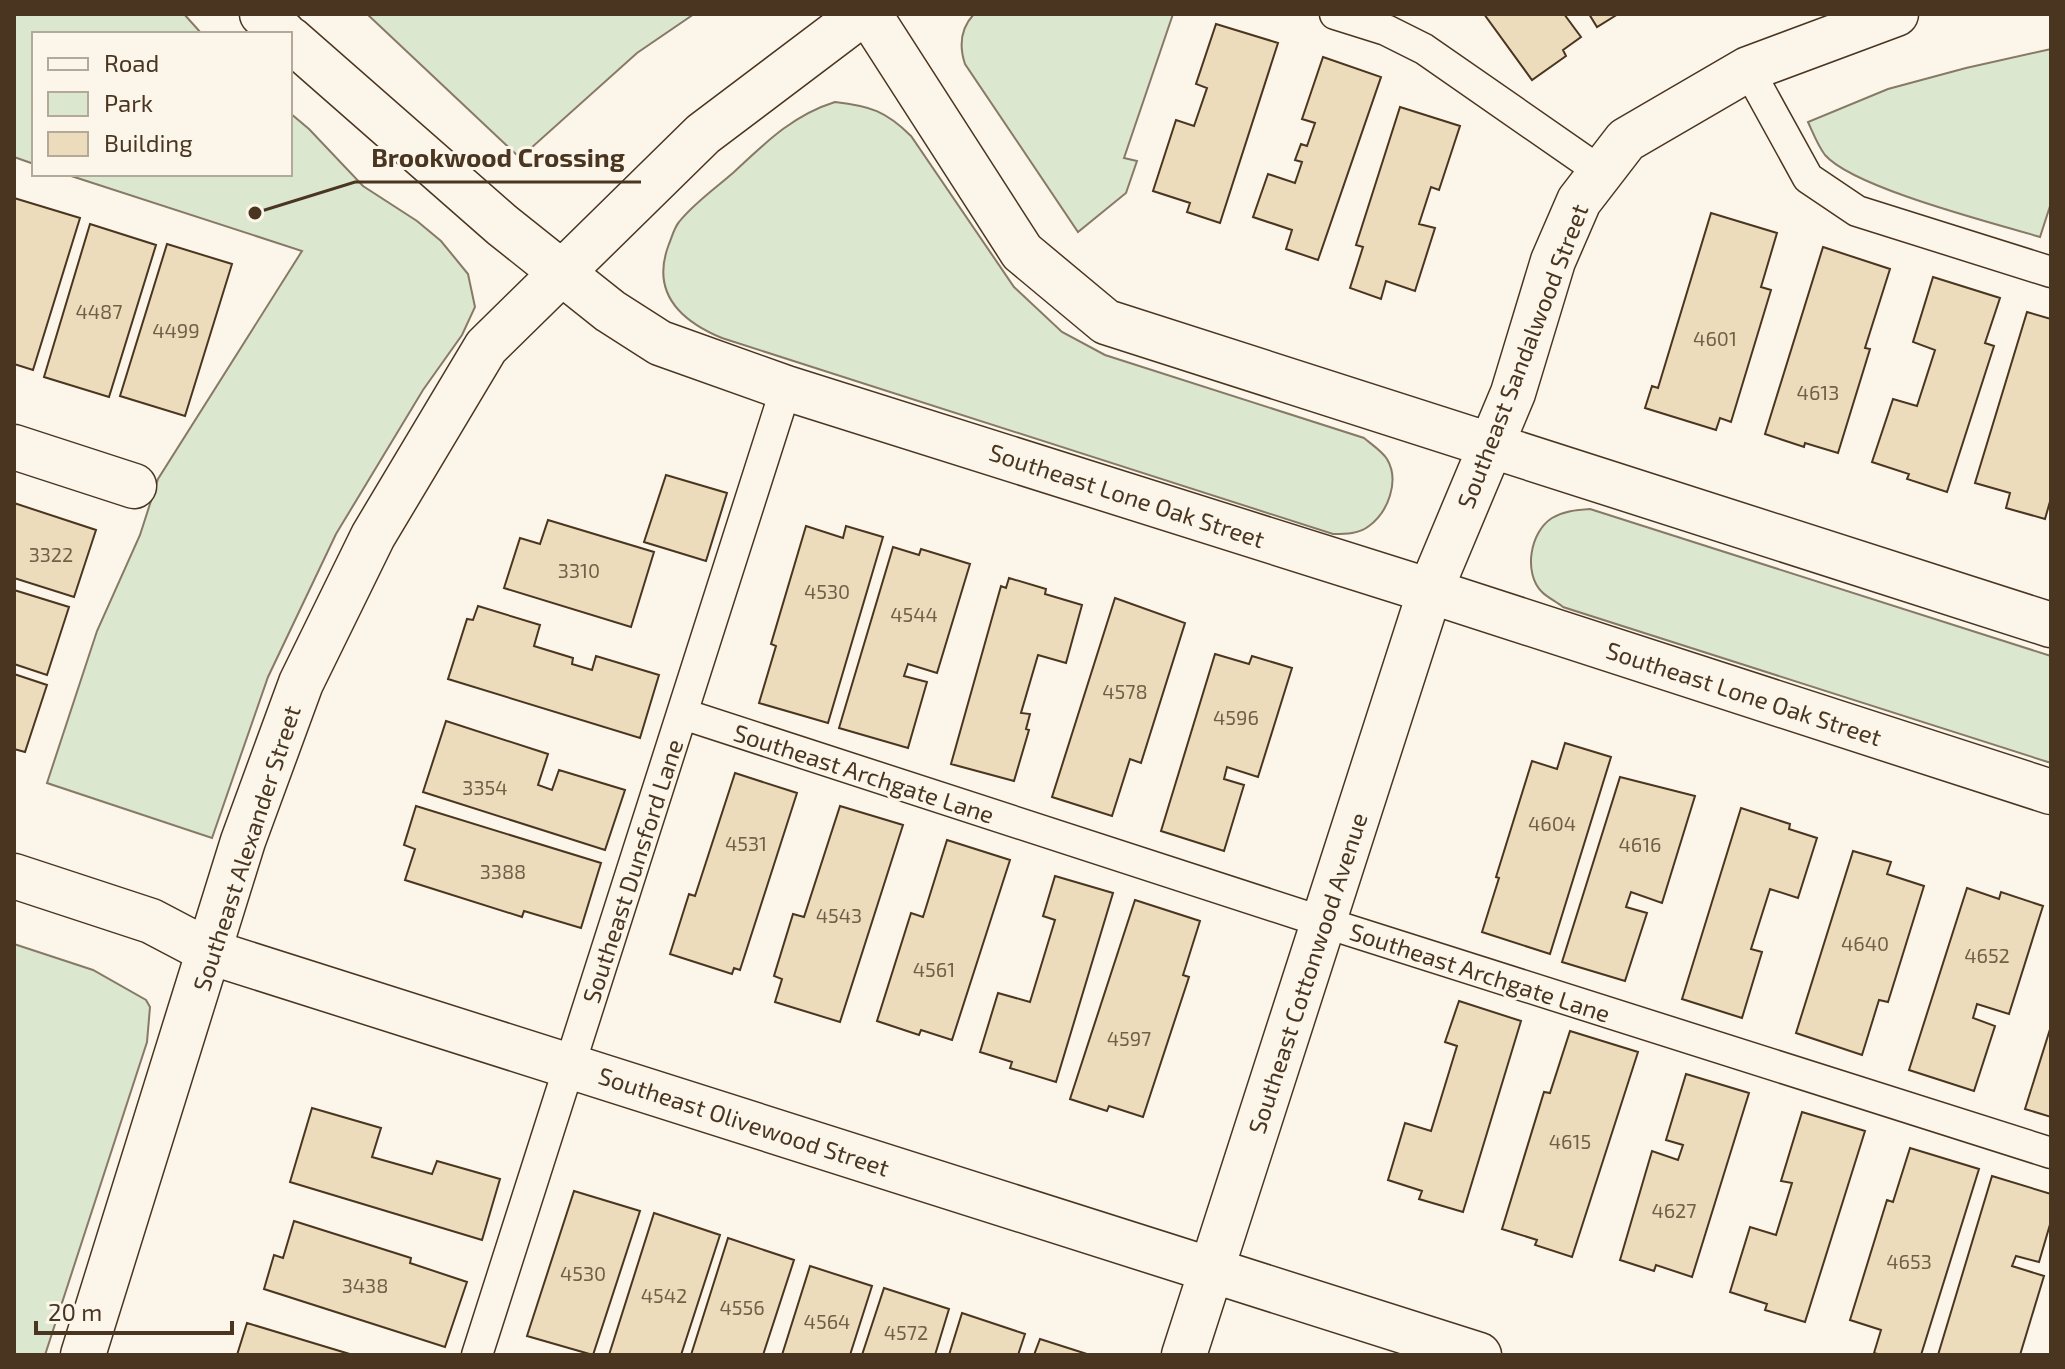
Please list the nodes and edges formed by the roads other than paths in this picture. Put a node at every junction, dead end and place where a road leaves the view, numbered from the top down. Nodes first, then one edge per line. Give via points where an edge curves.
1 (262, 14) edge
2 (862, 14) edge
3 (869, 14) edge
4 (1335, 14) edge
5 (1896, 14) edge
6 (282, 32) edge
7 (292, 41) edge
8 (1748, 69) junction
9 (1601, 172) junction
10 (2051, 272) edge
11 (561, 273) junction
12 (786, 388) junction
13 (1490, 445) junction
14 (14, 447) edge
15 (134, 486) dead end
16 (1430, 591) junction
17 (2051, 625) edge
18 (683, 714) junction
19 (2051, 792) edge
20 (14, 876) edge
21 (1323, 922) junction
22 (210, 952) junction
23 (570, 1066) junction
24 (2051, 1153) edge
25 (1212, 1271) junction
26 (83, 1355) edge
27 (477, 1355) edge
28 (1184, 1355) edge
29 (1479, 1355) edge

1 - 6 street
2 - 11 street, Southeast Alexander Street via 703,134
3 - 13 street via 1022,252 1106,322
4 - 9 lane via 1424,49
5 - 8 street, Southeast Sandalwood Street
7 - 11 street, Southeast Lone Oak Street
8 - 9 street, Southeast Sandalwood Street via 1626,140
8 - 10 lane via 1808,178 1857,211
9 - 13 street, Southeast Sandalwood Street via 1579,201 1553,261 1513,393
11 - 12 street, Southeast Lone Oak Street via 660,343
11 - 22 street, Southeast Alexander Street via 486,347 373,536 301,683 243,841
12 - 16 street, Southeast Lone Oak Street
12 - 18 lane, Southeast Dunsford Lane
13 - 16 street, Southeast Sandalwood Street
13 - 17 street
14 - 15 street
16 - 19 street, Southeast Lone Oak Street
16 - 21 street, Southeast Cottonwood Avenue
18 - 21 lane, Southeast Archgate Lane
18 - 23 lane, Southeast Dunsford Lane
20 - 22 street, Southeast Olivewood Street via 151,921
21 - 24 lane, Southeast Archgate Lane
21 - 25 street, Southeast Cottonwood Avenue
22 - 23 street, Southeast Olivewood Street
22 - 26 street, Southeast Alexander Street
23 - 25 street, Southeast Olivewood Street
23 - 27 lane, Southeast Dunsford Lane
25 - 28 street, Southeast Cottonwood Avenue
25 - 29 street, Southeast Olivewood Street

